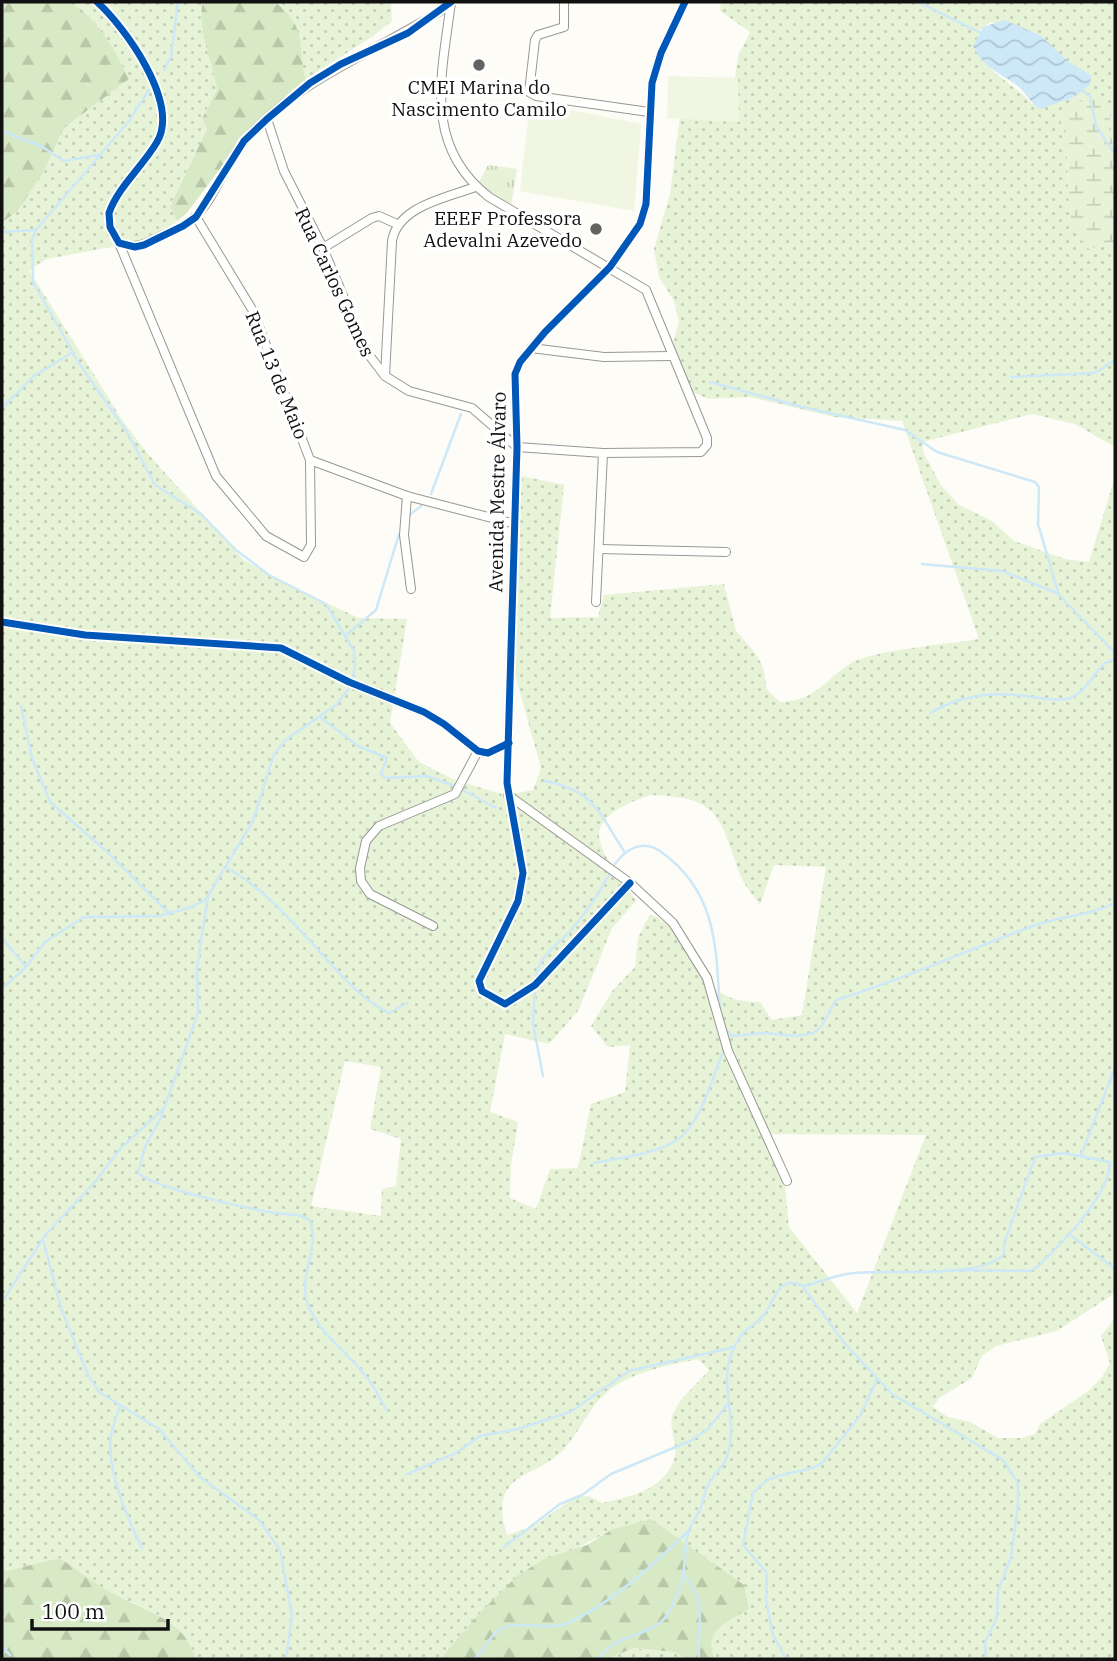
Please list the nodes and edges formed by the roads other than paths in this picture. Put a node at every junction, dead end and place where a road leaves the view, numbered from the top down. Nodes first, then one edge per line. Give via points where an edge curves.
1 (97, 2) edge
2 (564, 2) edge
3 (685, 2) edge
4 (451, 3) edge
5 (649, 112) junction
6 (267, 118) junction
7 (475, 187) junction
8 (196, 217) junction
9 (397, 224) junction
10 (119, 243) junction
11 (323, 248) junction
12 (610, 267) junction
13 (531, 348) junction
14 (672, 356) junction
15 (385, 376) junction
16 (517, 447) junction
17 (603, 453) junction
18 (310, 460) junction
19 (407, 496) junction
20 (515, 524) junction
21 (598, 549) junction
22 (726, 552) dead end
23 (411, 589) dead end
24 (596, 601) dead end
25 (2, 622) edge
26 (509, 743) junction
27 (478, 751) junction
28 (508, 795) junction
29 (630, 883) junction
30 (433, 926) dead end
31 (787, 1181) dead end

1 - 10 street via 118,20 131,41 162,110 158,141 108,213
2 - 5 street via 564,27 535,40 529,92
3 - 5 street, Avenida Mestre Álvaro via 656,67
4 - 6 street via 408,33 331,70
4 - 7 street via 440,110 447,143
5 - 12 street, Avenida Mestre Álvaro via 643,216 635,235
6 - 8 street via 244,141
6 - 11 street, Rua Carlos Gomes via 284,171
7 - 9 street via 410,213
7 - 12 street
8 - 10 street via 144,245
8 - 18 street, Rua 13 de Maio via 253,311
9 - 11 street via 379,216 372,218
9 - 15 street via 391,242
10 - 18 street via 216,476 266,536 304,557 311,545
11 - 15 street, Rua Carlos Gomes via 366,351
12 - 13 street, Avenida Mestre Álvaro
12 - 14 street via 646,290
13 - 14 street via 604,357
13 - 16 street, Avenida Mestre Álvaro via 514,381
14 - 17 street via 707,445 701,452
15 - 16 street, Rua Carlos Gomes via 409,391 472,408
16 - 17 street
16 - 20 street, Avenida Mestre Álvaro
17 - 21 street
18 - 19 street, Rua 13 de Maio
19 - 20 street, Rua 13 de Maio
19 - 23 street via 404,535
20 - 26 street, Avenida Mestre Álvaro
21 - 22 street
21 - 24 street
25 - 27 street via 85,635 274,647 444,724
26 - 27 street via 493,752
26 - 28 street, Avenida Mestre Álvaro
27 - 30 street via 455,794 385,823 366,841 360,868 361,881 370,894
28 - 29 street
28 - 29 street, Avenida Mestre Álvaro via 522,887 480,981 486,995 505,1004 530,989
29 - 31 street via 673,923 703,969 728,1051

